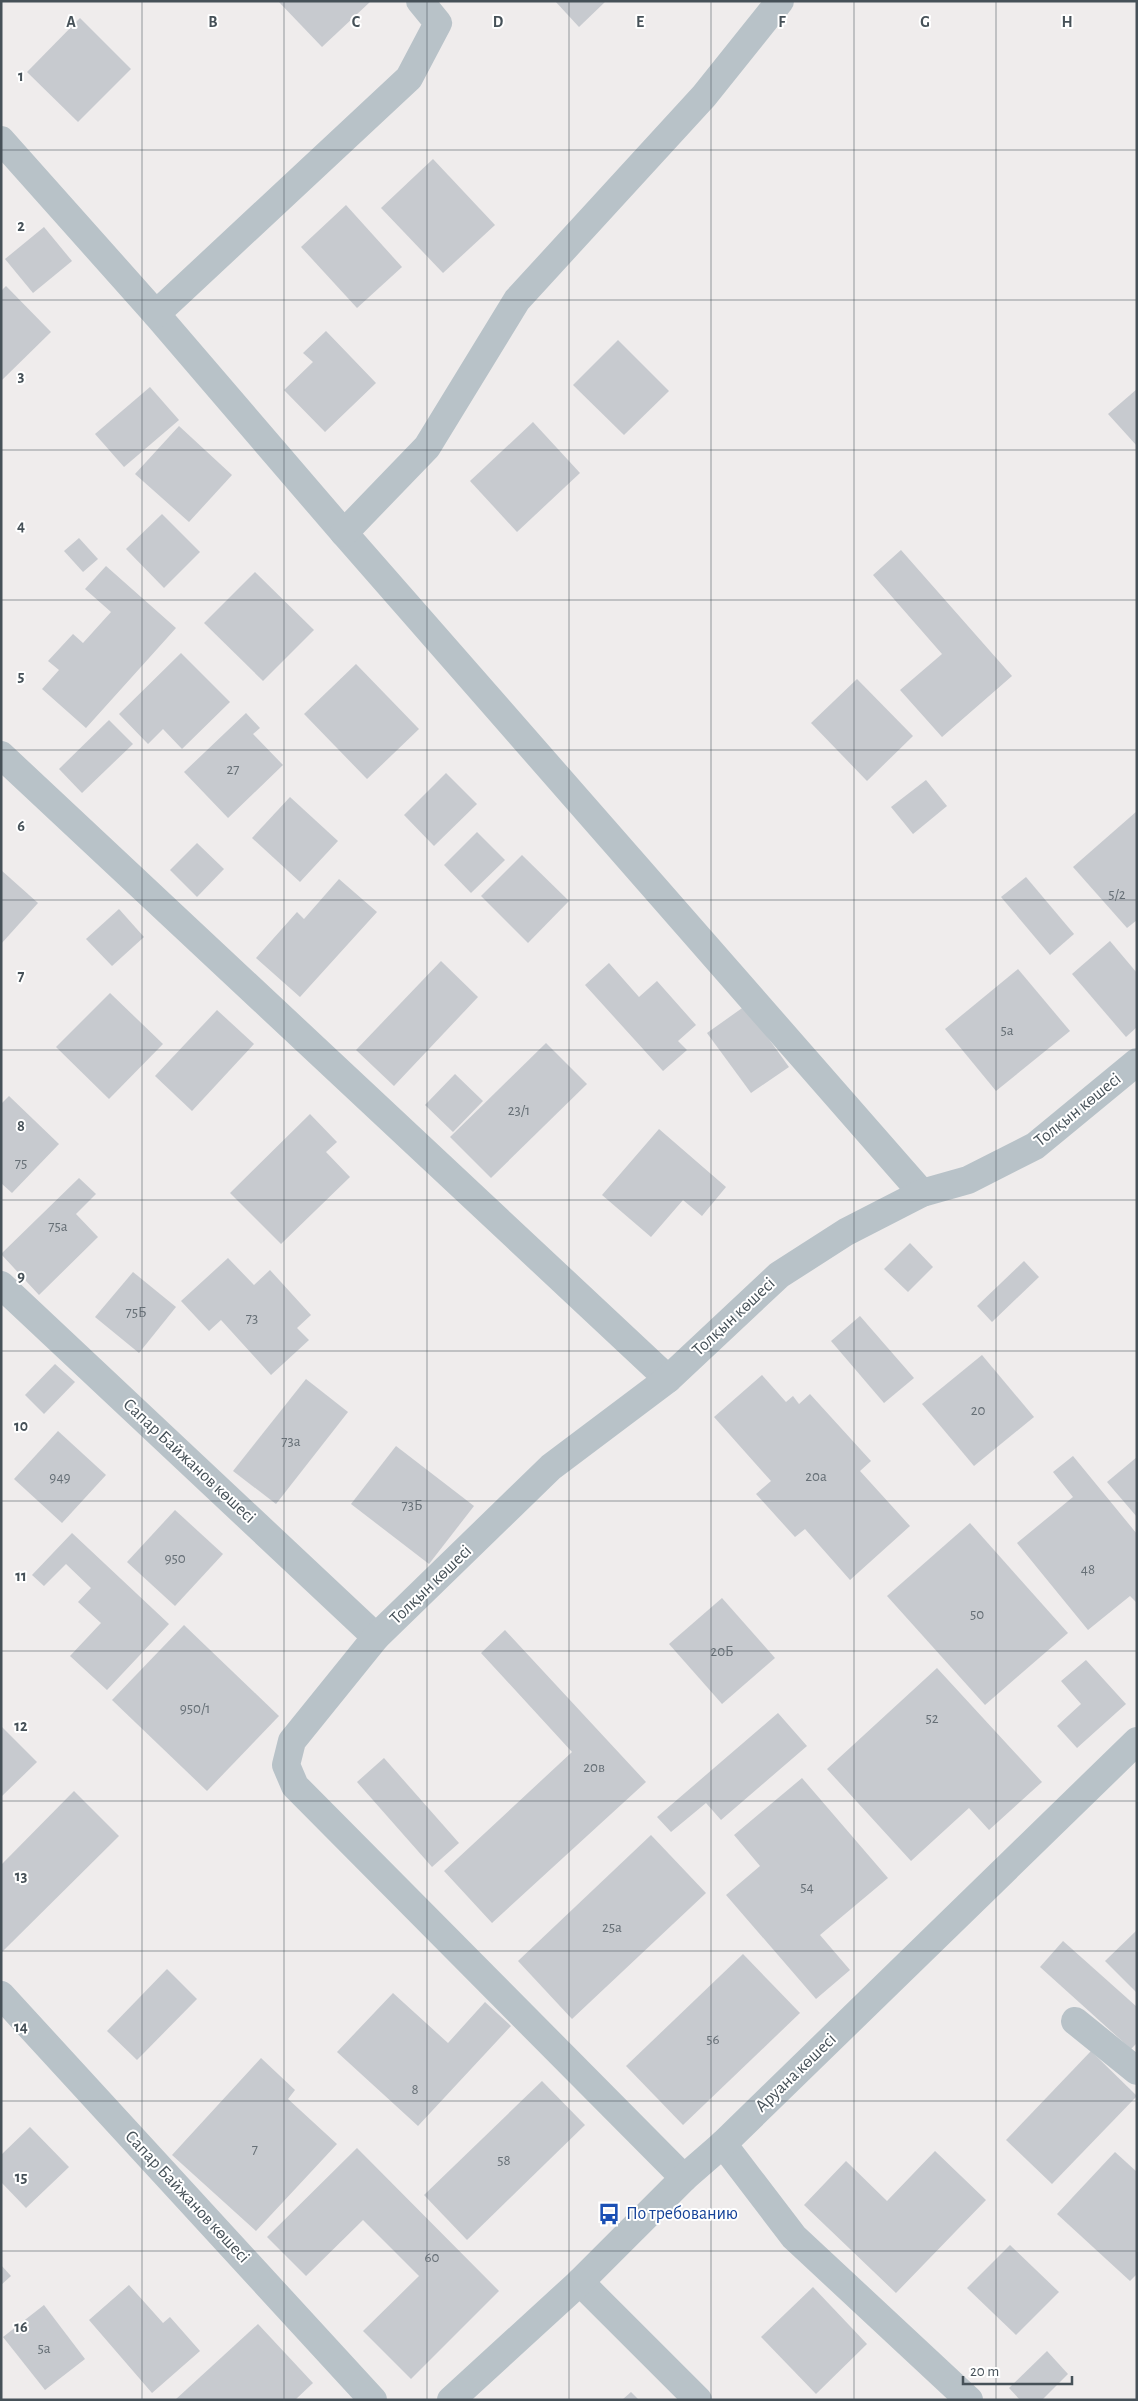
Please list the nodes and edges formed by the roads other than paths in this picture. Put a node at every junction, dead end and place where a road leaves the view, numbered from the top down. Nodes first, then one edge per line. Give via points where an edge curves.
1 (420, 1) edge
2 (780, 1) edge
3 (1, 140) edge
4 (156, 314) junction
5 (344, 533) junction
6 (1, 754) edge
7 (1137, 1062) edge
8 (922, 1193) junction
9 (1, 1285) edge
10 (668, 1379) junction
11 (376, 1637) junction
12 (1137, 1741) edge
13 (1, 1994) edge
14 (1075, 2021) dead end
15 (1137, 2071) edge
16 (723, 2144) junction
17 (684, 2178) junction
18 (580, 2282) junction
19 (374, 2400) edge
20 (451, 2400) edge
21 (698, 2400) edge
22 (969, 2400) edge

1 - 4 street via 438,23 409,78
2 - 5 street via 704,96 517,300 426,447
3 - 4 street
4 - 5 street
5 - 8 street
6 - 10 street
7 - 8 street, Толқын көшесі via 1035,1146 968,1180
8 - 10 street, Толқын көшесі via 846,1232 779,1275
9 - 11 street, Сапар Байжанов көшесі
10 - 11 street, Толқын көшесі via 551,1467
11 - 17 street, Толқын көшесі via 292,1742 286,1765 295,1786
12 - 16 street, Аруана көшесі
13 - 19 street, Сапар Байжанов көшесі
14 - 15 street
16 - 17 street, Аруана көшесі
16 - 22 street via 794,2237
17 - 18 street, Аруана көшесі
18 - 20 street, Аруана көшесі
18 - 21 street

